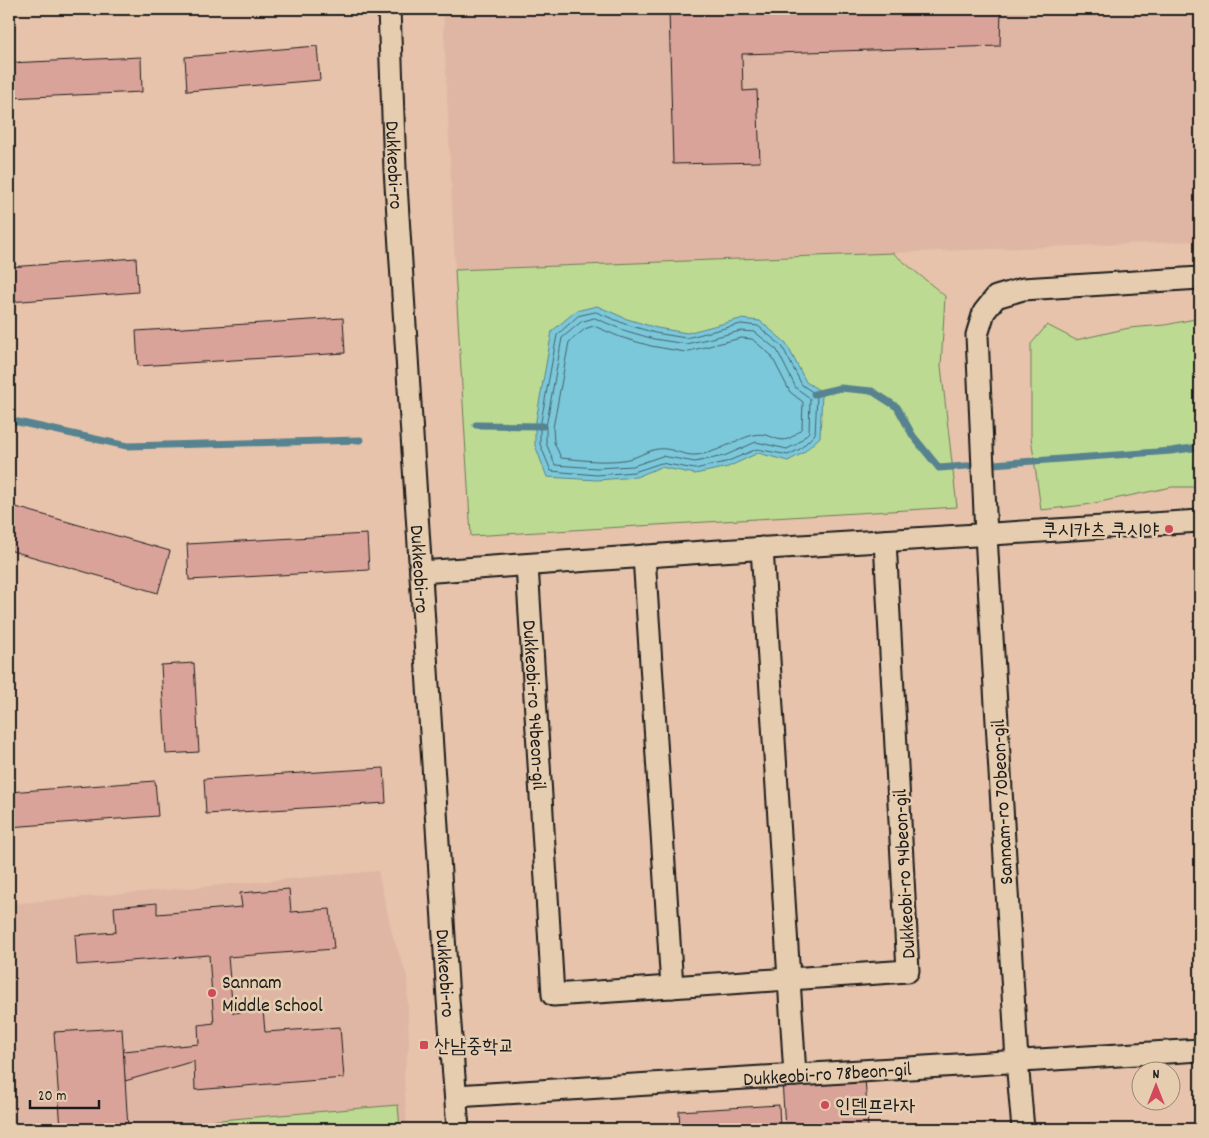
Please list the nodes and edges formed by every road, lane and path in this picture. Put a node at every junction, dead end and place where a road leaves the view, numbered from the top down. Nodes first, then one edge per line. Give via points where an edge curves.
1 (389, 9) edge
2 (1200, 278) edge
3 (1200, 521) edge
4 (986, 535) junction
5 (885, 541) junction
6 (762, 548) junction
7 (644, 556) junction
8 (527, 564) junction
9 (420, 572) junction
10 (789, 980) junction
11 (672, 987) junction
12 (1200, 1050) edge
13 (1017, 1061) junction
14 (795, 1075) junction
15 (456, 1096) junction
16 (458, 1129) edge
17 (1023, 1129) edge

1 - 9 street, Dukkeobi-ro via 395,169
2 - 4 street, Sannam-ro 70beon-gil via 1023,289 996,298 984,312 976,334
3 - 4 street
4 - 5 street
4 - 13 street, Sannam-ro 70beon-gil
5 - 6 street
5 - 10 street, Dukkeobi-ro 94beon-gil via 908,972
6 - 7 street
6 - 10 street
7 - 8 street
7 - 11 street
8 - 9 street
8 - 11 street, Dukkeobi-ro 94beon-gil via 553,995
9 - 15 street, Dukkeobi-ro
10 - 11 street, Dukkeobi-ro 94beon-gil
10 - 14 street
12 - 13 street, Dukkeobi-ro 78beon-gil
13 - 14 street, Dukkeobi-ro 78beon-gil
13 - 17 street, Sannam-ro 70beon-gil
14 - 15 street, Dukkeobi-ro 78beon-gil
15 - 16 street, Dukkeobi-ro

